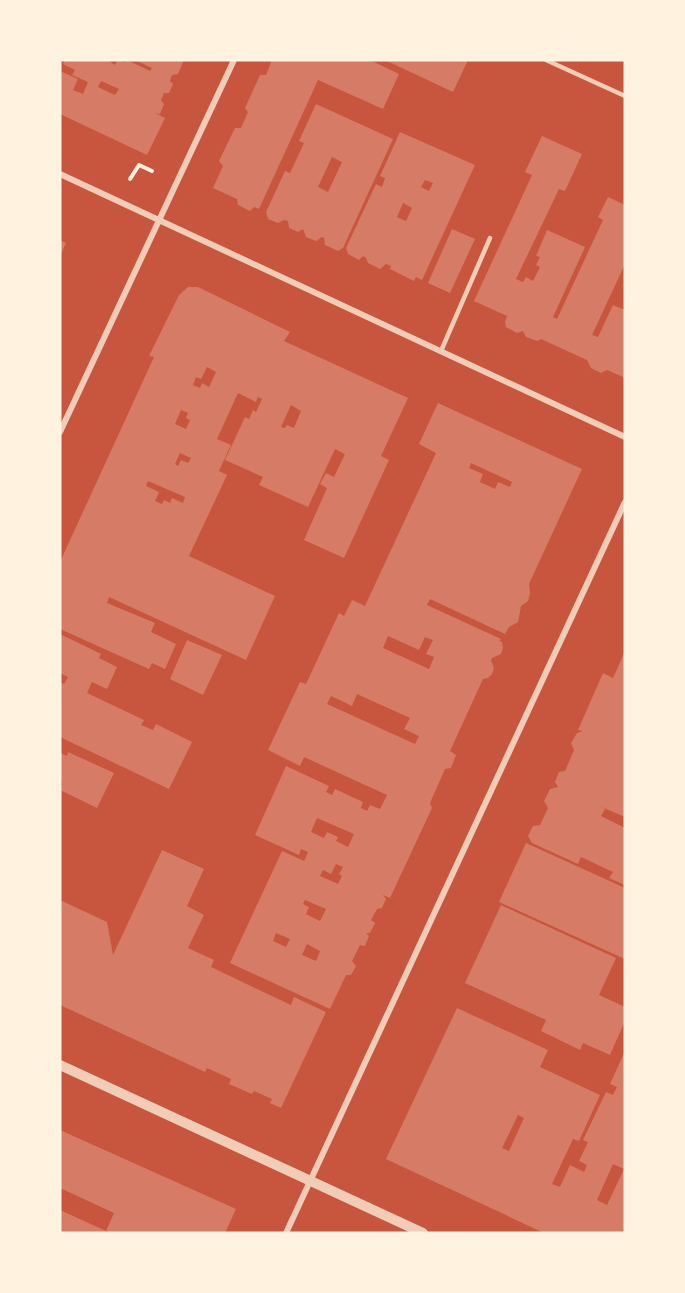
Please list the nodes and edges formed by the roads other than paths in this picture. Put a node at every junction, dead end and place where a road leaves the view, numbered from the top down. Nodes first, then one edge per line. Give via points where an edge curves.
1 (234, 60) edge
2 (546, 60) edge
3 (625, 96) edge
4 (60, 174) edge
5 (158, 220) junction
6 (490, 238) dead end
7 (441, 351) junction
8 (60, 432) edge
9 (625, 437) edge
10 (625, 502) edge
11 (60, 1065) edge
12 (310, 1181) junction
13 (286, 1233) edge
14 (423, 1233) edge

1 - 5 street
2 - 3 lane
4 - 5 street
5 - 7 street
5 - 8 street
6 - 7 lane
7 - 9 street
10 - 12 street
11 - 12 street
12 - 13 street
12 - 14 street

